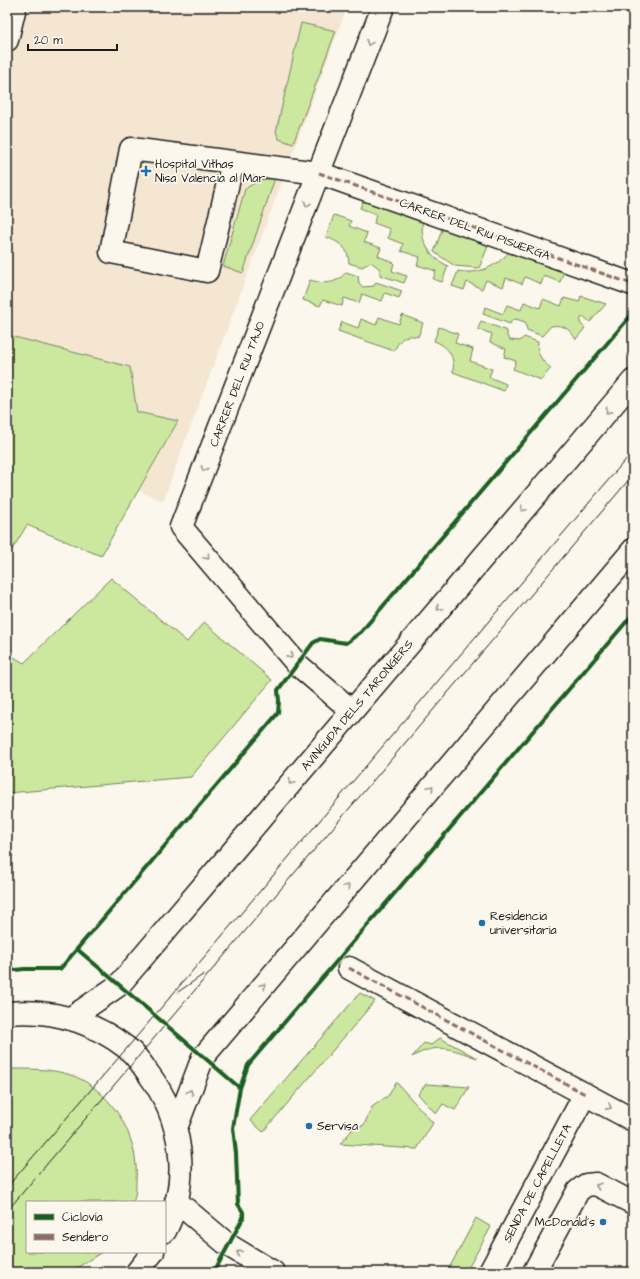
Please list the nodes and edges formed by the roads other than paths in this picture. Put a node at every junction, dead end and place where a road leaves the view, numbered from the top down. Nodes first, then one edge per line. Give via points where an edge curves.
1 (15, 7) edge
2 (383, 7) edge
3 (7, 40) edge
4 (233, 162) junction
5 (319, 173) junction
6 (632, 284) dead end
7 (633, 381) edge
8 (633, 550) edge
9 (351, 710) junction
10 (349, 968) dead end
11 (7, 1014) edge
12 (71, 1018) junction
13 (585, 1094) junction
14 (633, 1120) edge
15 (176, 1128) junction
16 (176, 1201) junction
17 (633, 1203) edge
18 (166, 1228) edge
19 (152, 1253) edge
20 (137, 1272) edge
21 (273, 1272) edge
22 (491, 1272) edge
23 (534, 1272) edge

1 - 3 main road
2 -> 5 main road, CARRER DEL RIU TAJO
4 - 4 main road, CARRER DEL RIU PISUERGA via 131,149 111,252 207,271
4 - 5 main road, CARRER DEL RIU PISUERGA
5 - 6 main road, CARRER DEL RIU PISUERGA
5 -> 9 main road, CARRER DEL RIU TAJO via 182,527 297,664
7 -> 9 main road, AVINGUDA DELS TARONGERS
15 -> 8 main road via 203,1057
9 -> 12 main road, AVINGUDA DELS TARONGERS via 119,986
10 - 13 main road
11 - 12 main road via 40,1012
12 - 15 main road via 100,1030 137,1058 161,1090
13 -> 14 main road
13 - 22 main road, SENDA DE CAPELLETA
15 - 16 main road via 180,1152 180,1177
16 - 18 main road
21 -> 16 main road via 228,1246
17 -> 23 main road via 596,1184 586,1185 578,1192
19 - 20 main road

